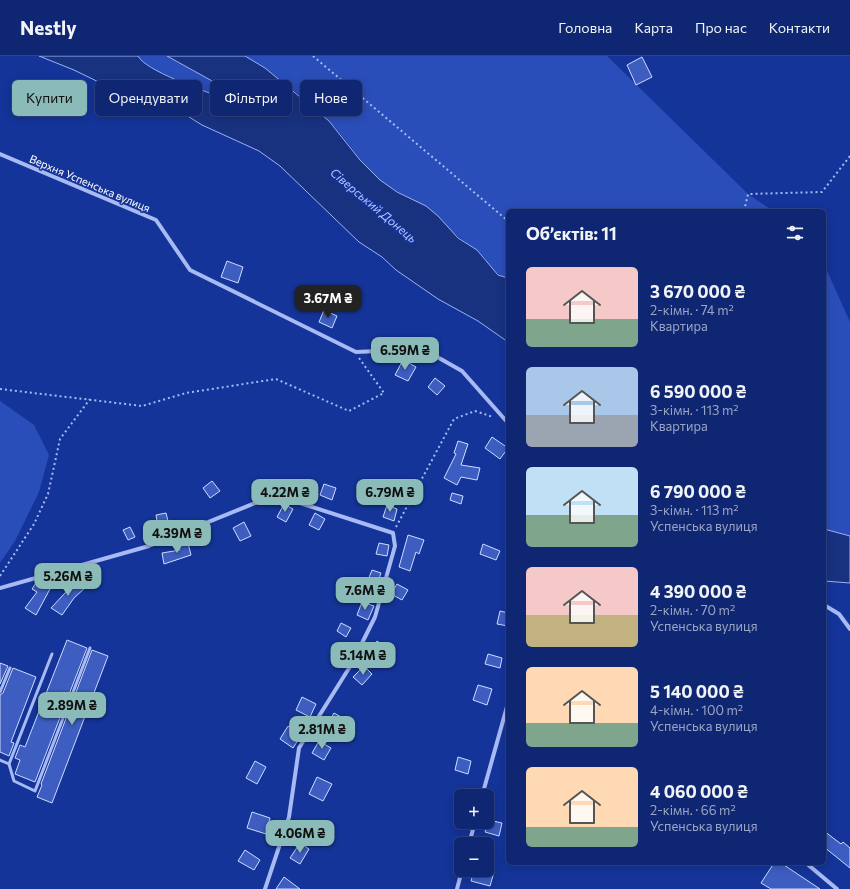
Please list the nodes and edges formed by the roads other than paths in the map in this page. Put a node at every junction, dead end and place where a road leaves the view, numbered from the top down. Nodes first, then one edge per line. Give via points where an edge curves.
1 (0, 154) edge
2 (506, 421) edge
3 (0, 588) edge
4 (826, 606) edge
5 (850, 629) edge
6 (90, 648) dead end
7 (52, 654) dead end
8 (10, 668) dead end
9 (0, 692) edge
10 (506, 710) edge
11 (0, 760) edge
12 (9, 764) junction
13 (484, 789) edge
14 (808, 865) edge
15 (460, 877) edge
16 (265, 889) edge
17 (457, 889) edge
18 (837, 889) edge

1 - 2 street, Верхня Успенська вулиця via 156,220 190,270 356,352 423,349 462,370
3 - 16 street via 149,546 275,495 392,533 395,546 375,617 352,665 299,748 289,817
4 - 5 street via 839,614
6 - 12 lane via 35,791 14,781
7 - 12 lane
8 - 9 lane
10 - 13 street
11 - 12 lane
14 - 18 street
15 - 17 street

